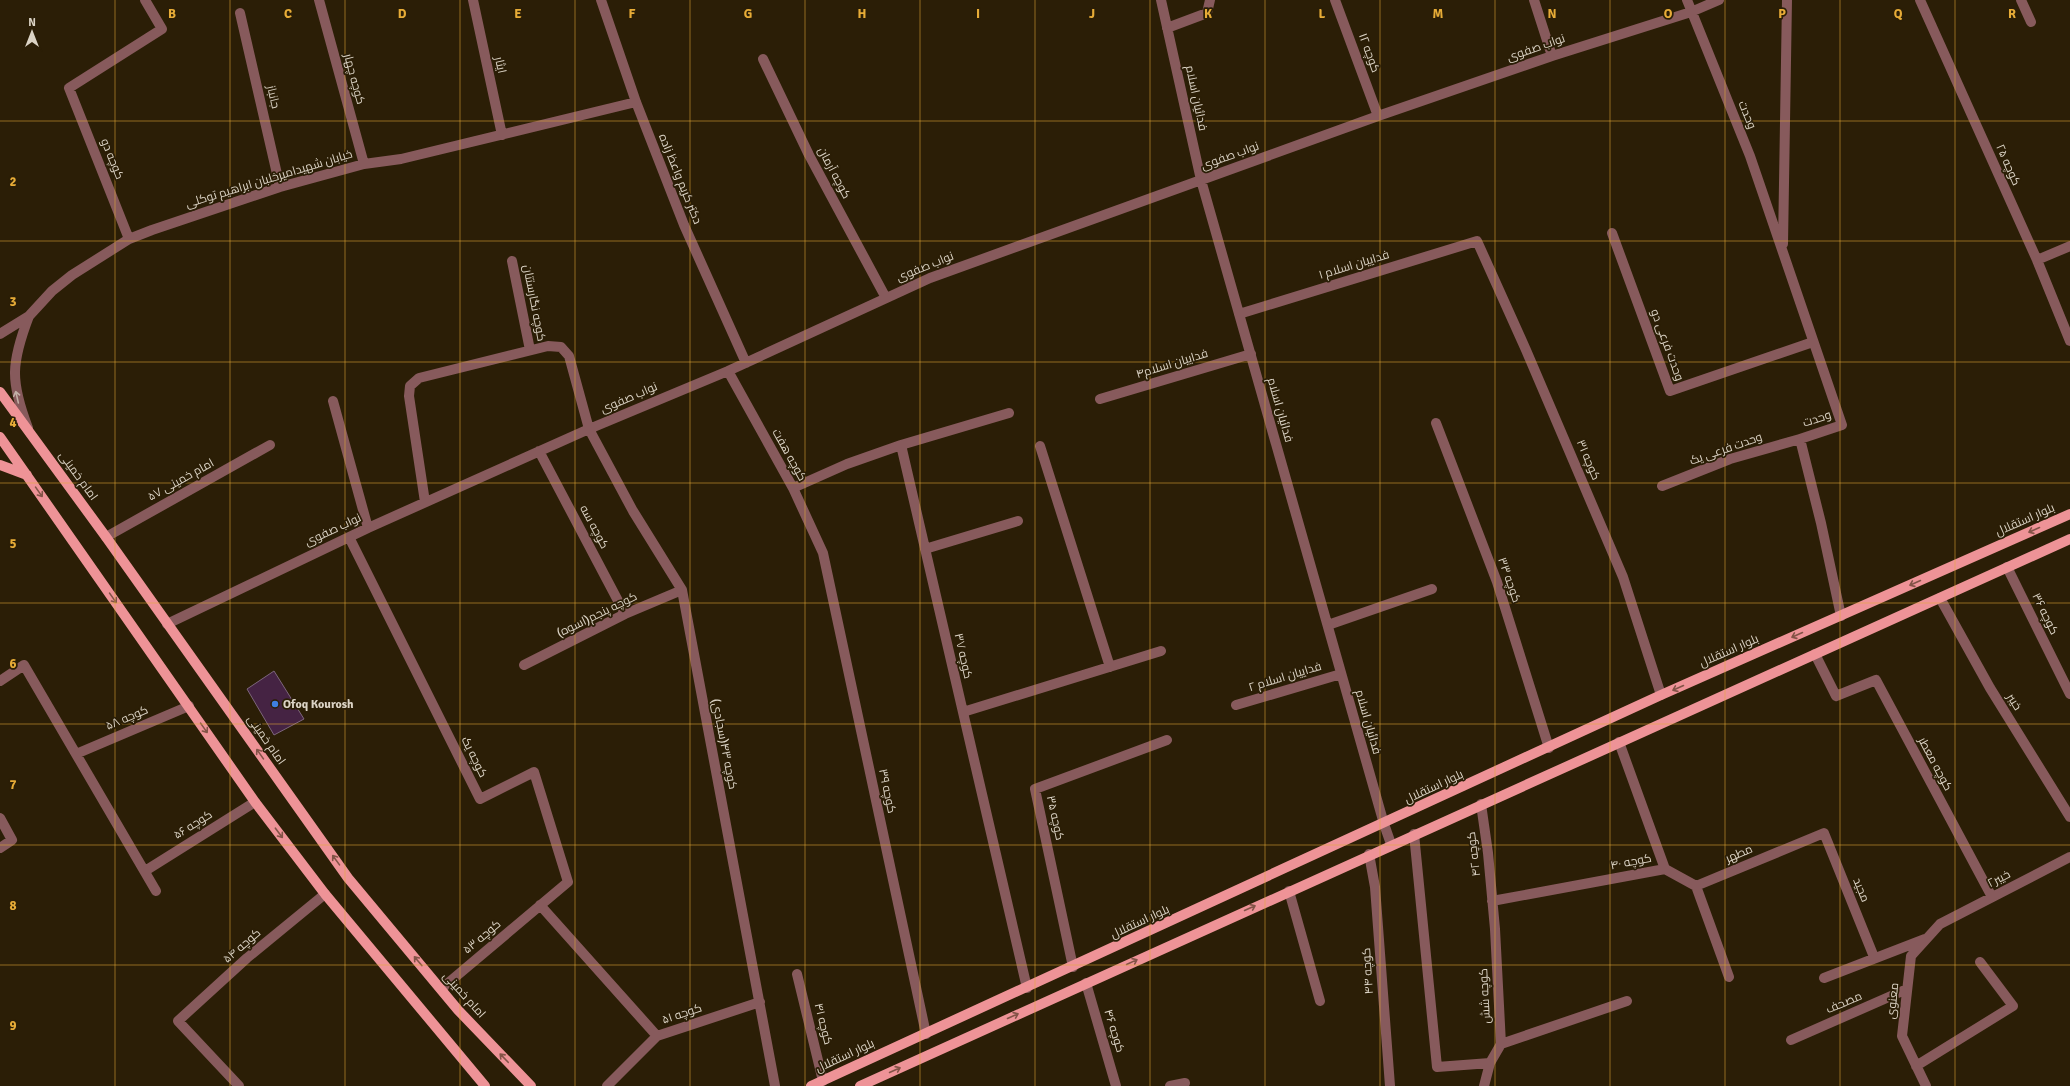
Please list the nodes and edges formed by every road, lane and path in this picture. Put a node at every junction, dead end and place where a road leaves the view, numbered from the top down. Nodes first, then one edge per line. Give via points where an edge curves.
1 (145, 0) edge
2 (319, 0) edge
3 (473, 0) edge
4 (601, 0) edge
5 (1161, 0) edge
6 (1210, 0) edge
7 (1335, 0) edge
8 (1534, 0) edge
9 (1687, 0) edge
10 (1719, 0) edge
11 (1787, 0) edge
12 (1920, 0) edge
13 (2021, 0) edge
14 (240, 12) dead end
15 (1691, 12) junction
16 (2031, 22) dead end
17 (1167, 28) junction
18 (1552, 56) junction
19 (763, 59) dead end
20 (636, 102) junction
21 (1378, 116) junction
22 (502, 135) junction
23 (364, 164) junction
24 (1201, 180) junction
25 (280, 187) junction
26 (1612, 233) dead end
27 (130, 240) junction
28 (1477, 241) joint
29 (2070, 246) edge
30 (1783, 252) junction
31 (2037, 260) junction
32 (512, 261) dead end
33 (886, 298) junction
34 (1239, 314) junction
35 (29, 316) junction
36 (0, 334) edge
37 (2070, 341) edge
38 (1813, 342) junction
39 (530, 350) junction
40 (1250, 354) junction
41 (746, 363) junction
42 (728, 371) junction
43 (0, 392) edge
44 (1100, 399) dead end
45 (333, 401) dead end
46 (1009, 413) dead end
47 (1436, 423) dead end
48 (589, 429) junction
49 (30, 434) junction
50 (0, 437) edge
51 (1800, 439) junction
52 (270, 445) dead end
53 (901, 445) junction
54 (1040, 446) dead end
55 (539, 451) junction
56 (0, 465) edge
57 (27, 475) junction
58 (1662, 486) dead end
59 (792, 488) junction
60 (425, 502) junction
61 (2070, 514) edge
62 (1018, 521) dead end
63 (368, 528) junction
64 (106, 536) junction
65 (349, 537) junction
66 (2070, 538) edge
67 (925, 549) junction
68 (823, 553) joint
69 (2007, 567) junction
70 (682, 590) junction
71 (1432, 590) dead end
72 (1940, 598) junction
73 (625, 614) junction
74 (1841, 616) junction
75 (167, 624) junction
76 (1328, 626) junction
77 (1161, 651) dead end
78 (1815, 654) junction
79 (524, 665) dead end
80 (1110, 667) junction
81 (1341, 674) junction
82 (0, 681) edge
83 (2070, 694) edge
84 (1662, 695) junction
85 (1236, 705) dead end
86 (188, 706) junction
87 (963, 712) junction
88 (1167, 740) dead end
89 (1618, 742) junction
90 (1550, 748) junction
91 (76, 754) junction
92 (255, 802) junction
93 (1481, 804) junction
94 (2070, 817) edge
95 (0, 818) edge
96 (1384, 824) junction
97 (1824, 833) joint
98 (1414, 834) junction
99 (1391, 844) junction
100 (0, 848) edge
101 (1369, 854) junction
102 (2070, 857) edge
103 (1665, 869) junction
104 (145, 871) junction
105 (1696, 886) junction
106 (156, 891) dead end
107 (1289, 891) junction
108 (325, 894) junction
109 (1992, 897) junction
110 (1492, 901) junction
111 (540, 905) junction
112 (1940, 924) joint
113 (1927, 938) junction
114 (1874, 957) junction
115 (1980, 962) dead end
116 (1073, 967) junction
117 (797, 974) dead end
118 (1729, 977) dead end
119 (1824, 978) dead end
120 (1086, 983) junction
121 (1027, 988) junction
122 (441, 989) junction
123 (1907, 990) junction
124 (1320, 1001) dead end
125 (1627, 1001) dead end
126 (760, 1002) junction
127 (926, 1034) junction
128 (656, 1036) junction
129 (1791, 1040) dead end
130 (1501, 1044) junction
131 (1490, 1063) junction
132 (1916, 1066) junction
133 (823, 1081) junction
134 (1185, 1082) dead end
135 (239, 1086) edge
136 (485, 1086) edge
137 (531, 1086) edge
138 (607, 1086) edge
139 (775, 1086) edge
140 (811, 1086) edge
141 (860, 1086) edge
142 (1116, 1086) edge
143 (1170, 1086) edge
144 (1390, 1086) edge
145 (1484, 1086) edge
146 (1926, 1086) edge

1 - 27 street, کوچه دو via 162,29 69,88
2 - 23 street, کوچه چهار
3 - 22 street, ایثار
4 - 20 street, دکتر کریم واعظ زاده
5 - 17 street, فدائیان اسلام
6 - 17 street via 1207,12
7 - 21 street, کوچه ۱۲
8 - 18 street
9 - 15 street
10 - 15 street, نواب صفوی
11 - 30 street, وحدت
12 - 31 street, کوچه ۲۵
13 - 16 street
14 - 25 street, جانباز
15 - 18 street, نواب صفوی
15 - 30 street, وحدت via 1750,156
17 - 24 street, فدائیان اسلام
18 - 21 street, نواب صفوی
19 - 33 street, کوچه آرمان via 809,155
20 - 22 street, خیابان شهیدامیرخلبان ابراهیم توکلی
20 - 41 street, دکتر کریم واعظ زاده via 684,225
21 - 24 street, نواب صفوی
22 - 23 street, خیابان شهیدامیرخلبان ابراهیم توکلی via 401,160
23 - 25 street, خیابان شهیدامیرخلبان ابراهیم توکلی
24 - 33 street, نواب صفوی via 930,278
24 - 34 street, فدائیان اسلام
25 - 27 street, خیابان شهیدامیرخلبان ابراهیم توکلی via 152,230
26 - 38 street, وحدت فرعی دو via 1670,391
27 - 35 street, خیابان شهیدامیرخلبان ابراهیم توکلی via 72,274
28 - 34 street, فداییان اسلام ۱
28 - 84 street, کوچه ۳۱ via 1623,577
29 - 31 street
30 - 38 street, وحدت
31 - 37 street, کوچه ۲۵
32 - 39 street, کوچه نگارستتان
33 - 41 street, نواب صفوی
34 - 40 street, فدائیان اسلام
35 - 36 street
49 -> 35 street via 19,404 14,377 17,348
38 - 51 street, وحدت via 1842,425
39 - 48 street, کوچه ۴۳(سجادی) via 548,346 561,347 569,356
39 - 60 street via 419,378 410,386 409,396
40 - 44 street, فداییان اسلام۴
40 - 76 street, فدائیان اسلام
41 - 42 street, نواب صفوی
42 - 48 street, نواب صفوی
42 - 59 street, کوچه هفت
43 - 49 main road, امام خمینی
45 - 63 street
46 - 53 street
47 - 90 street, کوچه ۳۳ via 1496,582
48 - 55 street, نواب صفوی
48 - 70 street, کوچه ۴۳(سجادی) via 634,511
49 - 64 main road, امام خمینی
50 - 57 main road
51 - 58 street, وحدت فرعی یک via 1730,459
51 - 74 street, وحدت
52 - 64 street, امام خمینی ۵۷
53 - 59 street via 847,464
53 - 67 street, کوچه ۳۷
54 - 80 street
55 - 60 street, نواب صفوی
55 - 73 street, کوچه سه
56 - 57 main road
57 -> 86 main road
59 - 68 street, کوچه هفت
60 - 63 street, نواب صفوی
61 -> 74 main road, بلوار استقلال
62 - 67 street
63 - 65 street, نواب صفوی
64 - 75 main road, امام خمینی
65 - 75 street, نواب صفوی
65 - 111 street, کوچه یک via 480,799 534,772 568,882
66 - 69 main road
67 - 87 street, کوچه ۳۷
68 - 127 street, کوچه ۳۹
69 - 72 main road
69 - 83 street, کوچه ۳۶
70 - 73 street, کوچه پنجم(اسوه)
70 - 126 street, کوچه ۴۳(سجادی)
71 - 76 street
72 - 78 main road
72 - 94 street, خیبر via 1990,688
73 - 79 street, کوچه پنجم(اسوه)
74 -> 84 main road, بلوار استقلال
122 -> 75 main road, امام خمینی via 348,878
76 - 81 street, فدائیان اسلام
77 - 80 street
78 - 89 main road
78 - 109 street, کوچه معطر via 1836,696 1876,680
80 - 87 street
81 - 85 street, فداییان اسلام ۲
81 - 96 street, فدائیان اسلام
82 - 91 street via 24,665
84 - 90 main road, بلوار استقلال
86 - 91 street, کوچه ۵۸
86 -> 92 main road
87 - 121 street, کوچه ۳۷
88 - 116 street, کوچه ۳۵ via 1036,789
89 - 93 main road
89 - 103 street, کوچه ۴۰
90 - 96 main road, بلوار استقلال
91 - 104 street
92 - 104 street, کوچه ۵۶
92 -> 108 main road
93 - 98 main road
93 - 110 street, کوچه ۴۲
95 - 100 street via 12,840
96 - 99 street, فدائیان اسلام
96 - 116 main road, بلوار استقلال
97 - 105 street, مطهر
97 - 114 street, مجید
98 - 99 main road
98 - 131 street via 1437,1067
99 - 101 main road
101 - 107 main road
101 - 144 street, کوچه ۴۴ via 1375,887
102 - 109 street, خیبر۲
103 - 105 street
103 - 110 street, کوچه ۴۰
104 - 106 street
105 - 118 street
120 -> 107 main road
107 - 124 street
108 - 135 street, کوچه ۵۴ via 247,958 178,1021
108 - 136 main road
109 - 112 street, خیبر۲
110 - 130 street, کوچه شش
111 - 122 street, کوچه ۵۳
111 - 128 street
112 - 113 street, معنوی
113 - 114 street
113 - 123 street, معنوی via 1910,956
114 - 119 street
115 - 132 street via 2013,1006
116 - 121 main road, بلوار استقلال
117 - 133 street, کوچه ۴۱
141 -> 120 main road
120 - 142 street, کوچه ۴۶
121 - 127 main road, بلوار استقلال
137 -> 122 main road, امام خمینی
123 - 129 street, مصحف
123 - 132 street, معنوی via 1902,1036
125 - 130 street
126 - 128 street, کوچه ۵۱
126 - 139 street, کوچه ۴۳(سجادی)
127 - 133 main road, بلوار استقلال
128 - 138 street, کوچه ۵۱
130 - 131 street
131 - 145 street
132 - 146 street, معنوی
133 - 140 main road, بلوار استقلال
134 - 143 street

